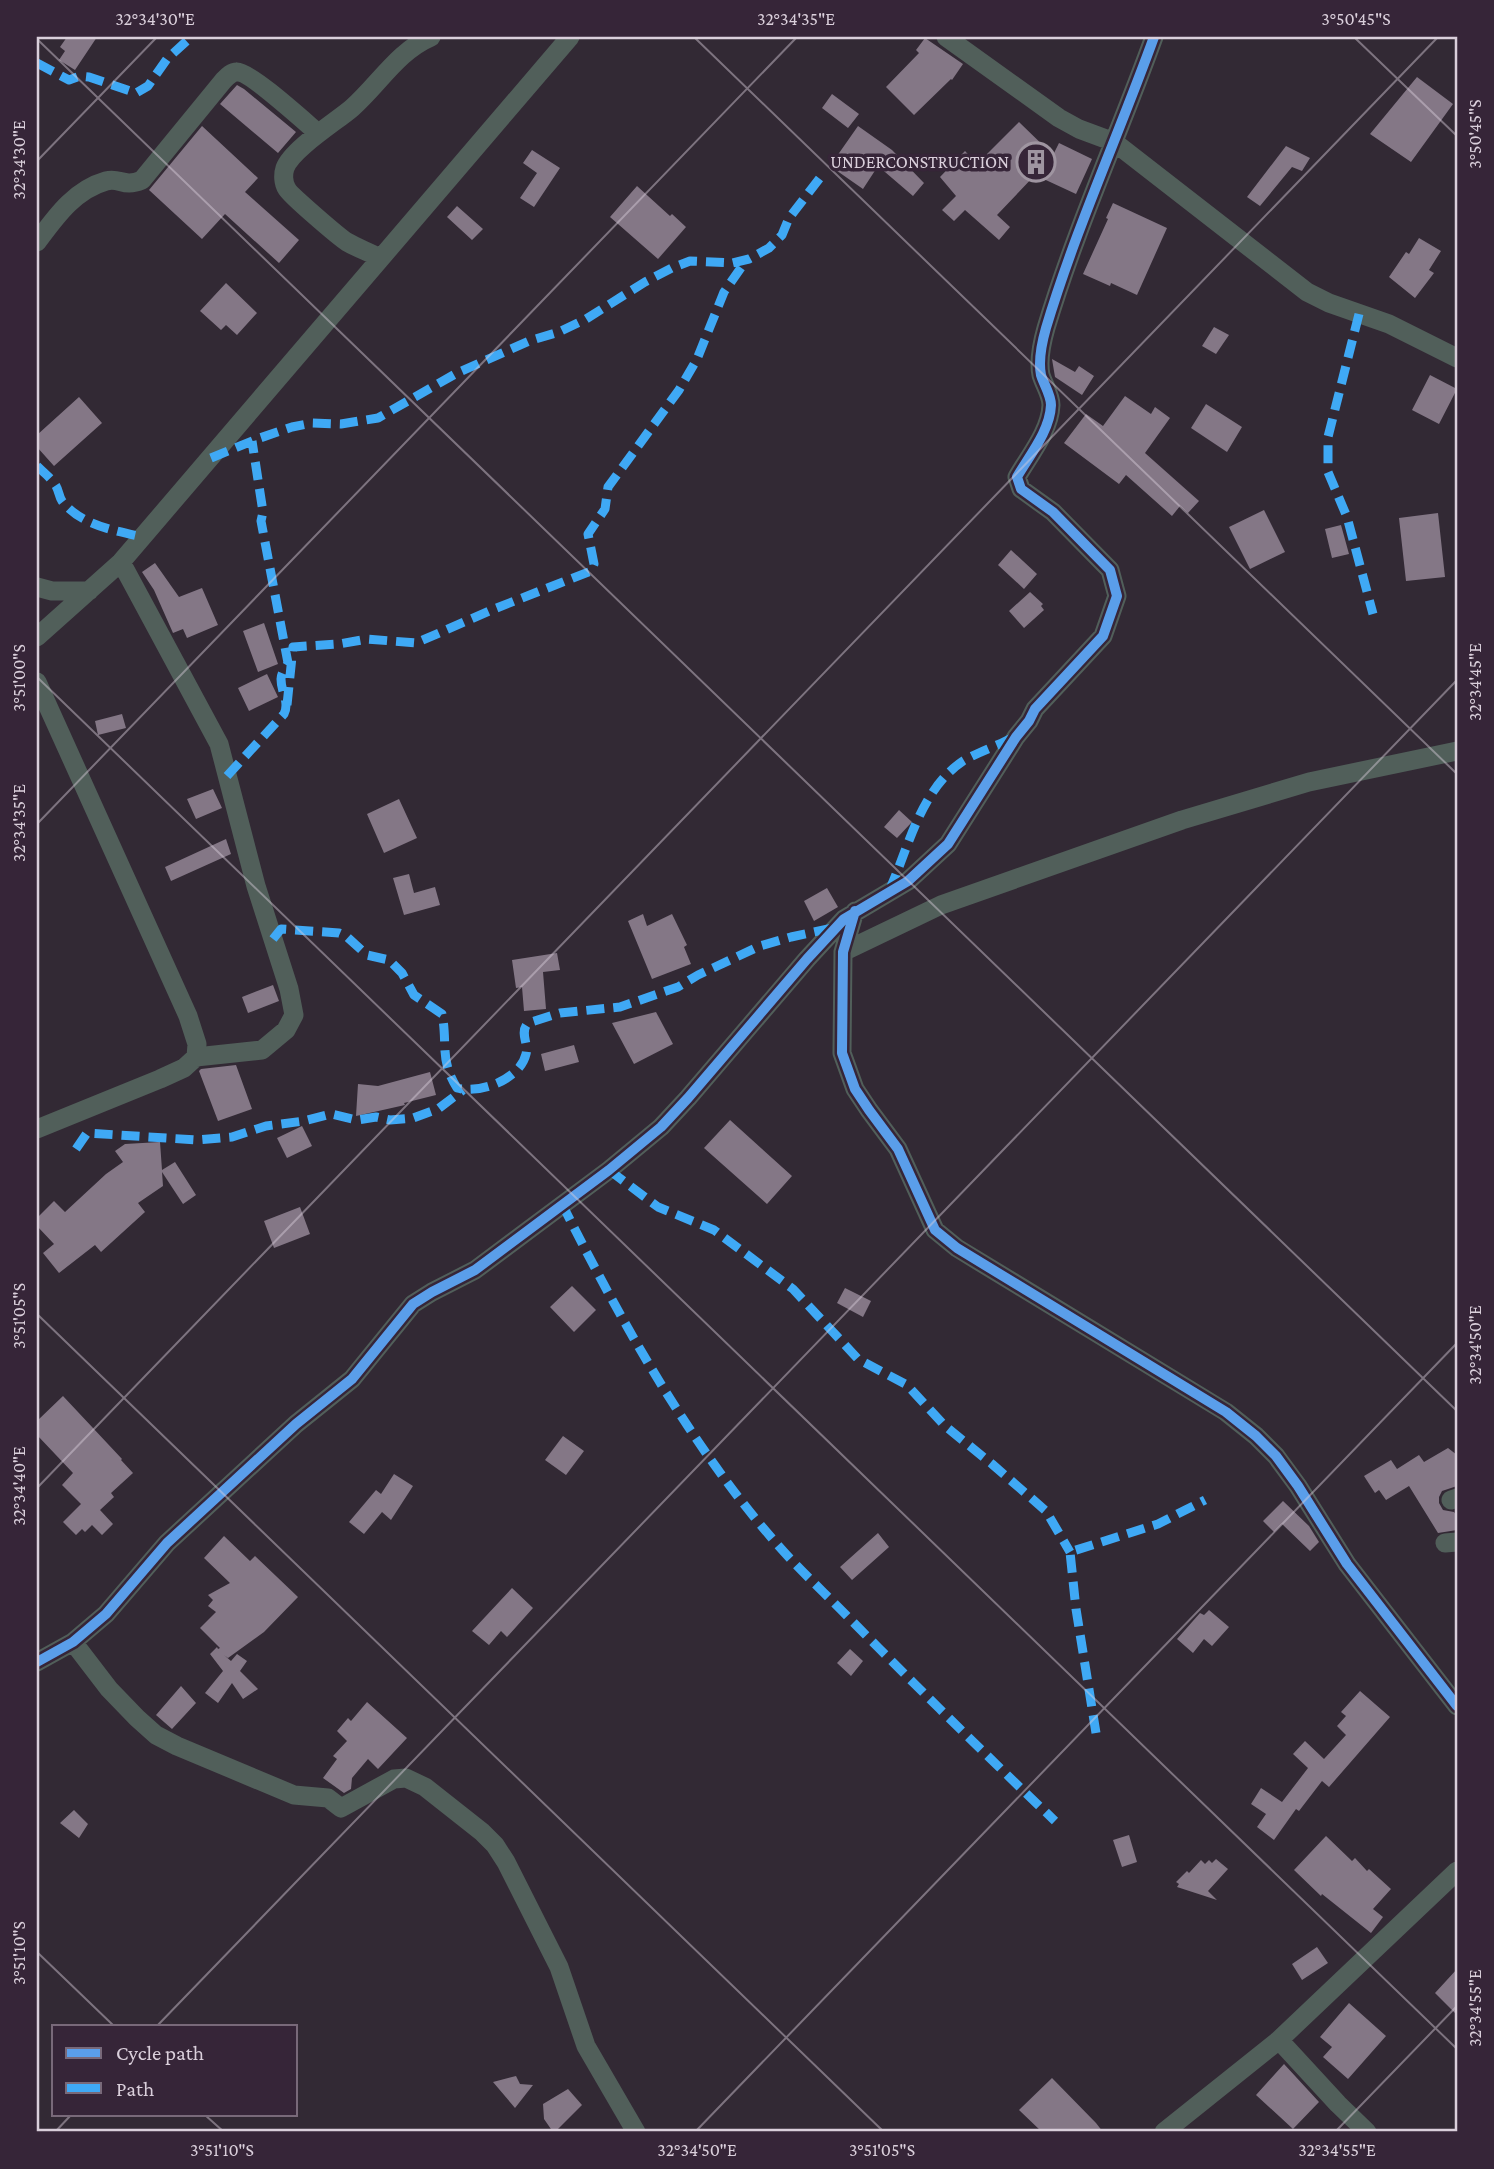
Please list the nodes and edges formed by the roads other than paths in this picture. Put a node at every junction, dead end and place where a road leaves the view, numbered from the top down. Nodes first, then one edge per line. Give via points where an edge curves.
1 (431, 37) edge
2 (570, 37) edge
3 (947, 37) edge
4 (1154, 37) edge
5 (318, 133) junction
6 (1114, 142) junction
7 (37, 242) edge
8 (380, 258) junction
9 (1457, 358) edge
10 (121, 562) junction
11 (37, 587) edge
12 (89, 591) junction
13 (37, 637) edge
14 (37, 682) edge
15 (1457, 751) edge
16 (855, 911) junction
17 (843, 951) junction
18 (196, 1057) junction
19 (37, 1129) edge
20 (73, 1642) junction
21 (37, 1662) edge
22 (1457, 1706) edge
23 (1457, 1871) edge
24 (1279, 2040) junction
25 (636, 2132) edge
26 (1164, 2132) edge
27 (1367, 2132) edge

1 - 5 street via 407,50 353,107
2 - 8 street
3 - 6 street via 1059,118
4 - 6 street
5 - 7 street via 254,80 233,72 142,180 98,184 65,206
5 - 8 street via 289,161 286,188 344,240
6 - 9 street via 1307,292 1389,324
6 - 16 street via 1045,331 1041,373 1051,403 1049,418 1017,477 1021,489 1053,512 1110,569 1117,596 1111,615 1103,636 1035,709 957,834 908,881
8 - 10 street
10 - 12 street
10 - 18 street via 219,744 294,1015 286,1030 262,1050
11 - 12 street
12 - 13 street
14 - 18 street via 188,1016
15 - 17 street via 1309,782 1182,820 941,905
16 - 17 street
16 - 20 street via 807,959 661,1127 475,1270 413,1304 352,1379 167,1543 106,1615
17 - 22 street via 842,1053 855,1089 898,1149 935,1230 957,1248 1226,1412 1256,1436 1276,1455 1347,1564
18 - 19 street via 160,1079
20 - 21 street
20 - 25 street via 137,1718 177,1746 294,1795 328,1798 341,1808 394,1779 406,1778 425,1787 482,1832 506,1862 559,1967 586,2046
23 - 24 street
24 - 26 street
24 - 27 street

